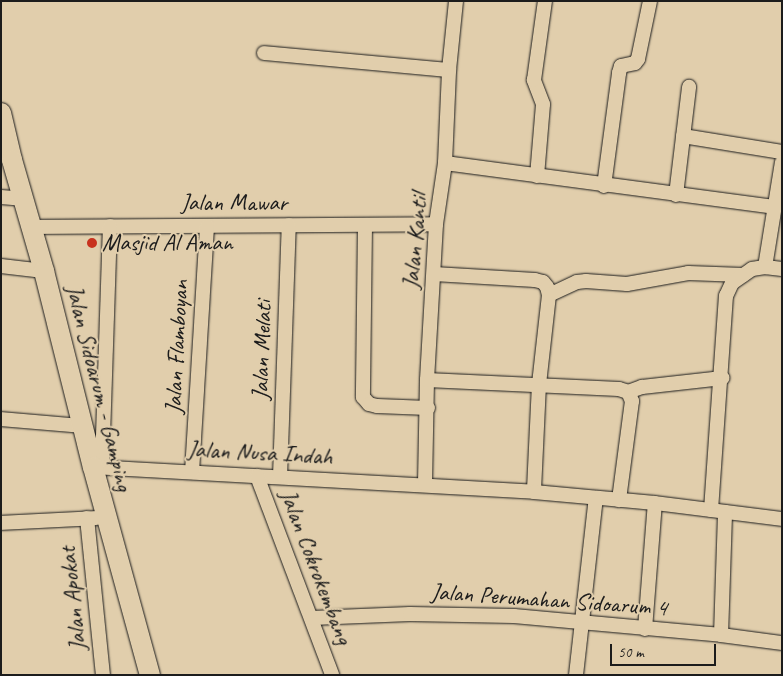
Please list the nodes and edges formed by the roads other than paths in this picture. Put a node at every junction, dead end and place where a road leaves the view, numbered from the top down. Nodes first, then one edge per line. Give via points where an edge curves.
1 (456, 1) edge
2 (545, 1) edge
3 (650, 1) edge
4 (264, 53) dead end
5 (450, 70) junction
6 (689, 87) dead end
7 (1, 113) edge
8 (684, 136) junction
9 (782, 152) edge
10 (782, 162) edge
11 (445, 163) junction
12 (537, 176) junction
13 (780, 178) edge
14 (604, 186) junction
15 (676, 195) junction
16 (1, 197) edge
17 (25, 200) junction
18 (774, 207) junction
19 (436, 224) junction
20 (289, 225) junction
21 (365, 225) junction
22 (110, 226) junction
23 (207, 226) junction
24 (32, 227) junction
25 (1, 266) edge
26 (765, 267) junction
27 (782, 269) edge
28 (44, 271) junction
29 (434, 274) junction
30 (742, 275) junction
31 (549, 295) junction
32 (722, 378) junction
33 (427, 380) junction
34 (539, 384) junction
35 (628, 392) junction
36 (428, 408) junction
37 (1, 419) edge
38 (83, 426) junction
39 (98, 466) junction
40 (192, 472) junction
41 (257, 476) junction
42 (280, 477) junction
43 (425, 484) junction
44 (534, 492) junction
45 (596, 498) junction
46 (619, 500) junction
47 (655, 503) junction
48 (718, 511) junction
49 (97, 518) junction
50 (782, 519) edge
51 (1, 522) edge
52 (312, 618) junction
53 (582, 623) junction
54 (645, 629) junction
55 (721, 635) junction
56 (782, 643) edge
57 (103, 675) edge
58 (150, 675) edge
59 (332, 675) edge
60 (576, 675) edge

1 - 5 street, Jalan Kantil
2 - 12 street via 534,80 543,104
3 - 14 street via 638,59 635,63 621,66 619,73
4 - 5 street
5 - 11 street, Jalan Kantil
6 - 8 street
7 - 17 main road, Jalan Sidoarum - Gamping
8 - 9 street
8 - 15 street
10 - 13 street
11 - 12 street
11 - 19 street, Jalan Kantil
12 - 14 street
13 - 18 street
14 - 15 street
15 - 18 street
16 - 17 street
17 - 24 main road, Jalan Sidoarum - Gamping
18 - 26 street
19 - 21 street, Jalan Mawar
19 - 29 street, Jalan Kantil
20 - 21 street, Jalan Mawar
20 - 23 street, Jalan Mawar
20 - 42 street, Jalan Melati
21 - 36 street via 363,397 369,404 377,406
22 - 23 street, Jalan Mawar
22 - 24 street, Jalan Mawar
22 - 39 street
23 - 40 street, Jalan Flamboyan
24 - 28 main road, Jalan Sidoarum - Gamping
25 - 28 street
26 - 27 street
26 - 30 street
28 - 38 main road, Jalan Sidoarum - Gamping
29 - 31 street via 535,280 544,282
29 - 33 street, Jalan Kantil
30 - 31 street via 688,273 627,284 586,281
30 - 32 street via 732,283 726,296
31 - 34 street
32 - 35 street via 642,387
32 - 48 street
33 - 34 street
33 - 36 street, Jalan Kantil
34 - 35 street
34 - 44 street
35 - 46 street via 632,400
36 - 43 street, Jalan Kantil
37 - 38 street
38 - 39 main road, Jalan Sidoarum - Gamping
39 - 40 street, Jalan Nusa Indah
39 - 49 main road, Jalan Sidoarum - Gamping
40 - 41 street, Jalan Nusa Indah
41 - 42 street, Jalan Nusa Indah
41 - 52 street, Jalan Cokrokembang
42 - 43 street, Jalan Nusa Indah
43 - 44 street, Jalan Nusa Indah
44 - 45 street, Jalan Nusa Indah
45 - 46 street, Jalan Nusa Indah
45 - 53 street
46 - 47 street, Jalan Nusa Indah
47 - 48 street, Jalan Nusa Indah
47 - 54 street
48 - 50 street, Jalan Nusa Indah
48 - 55 street
49 - 51 street
49 - 57 street, Jalan Apokat
49 - 58 main road, Jalan Sidoarum - Gamping
52 - 53 street, Jalan Perumahan Sidoarum 4 via 419,614 514,616
52 - 59 street, Jalan Cokrokembang
53 - 54 street, Jalan Perumahan Sidoarum 4
53 - 60 street
54 - 55 street, Jalan Perumahan Sidoarum 4
55 - 56 street, Jalan Perumahan Sidoarum 4

